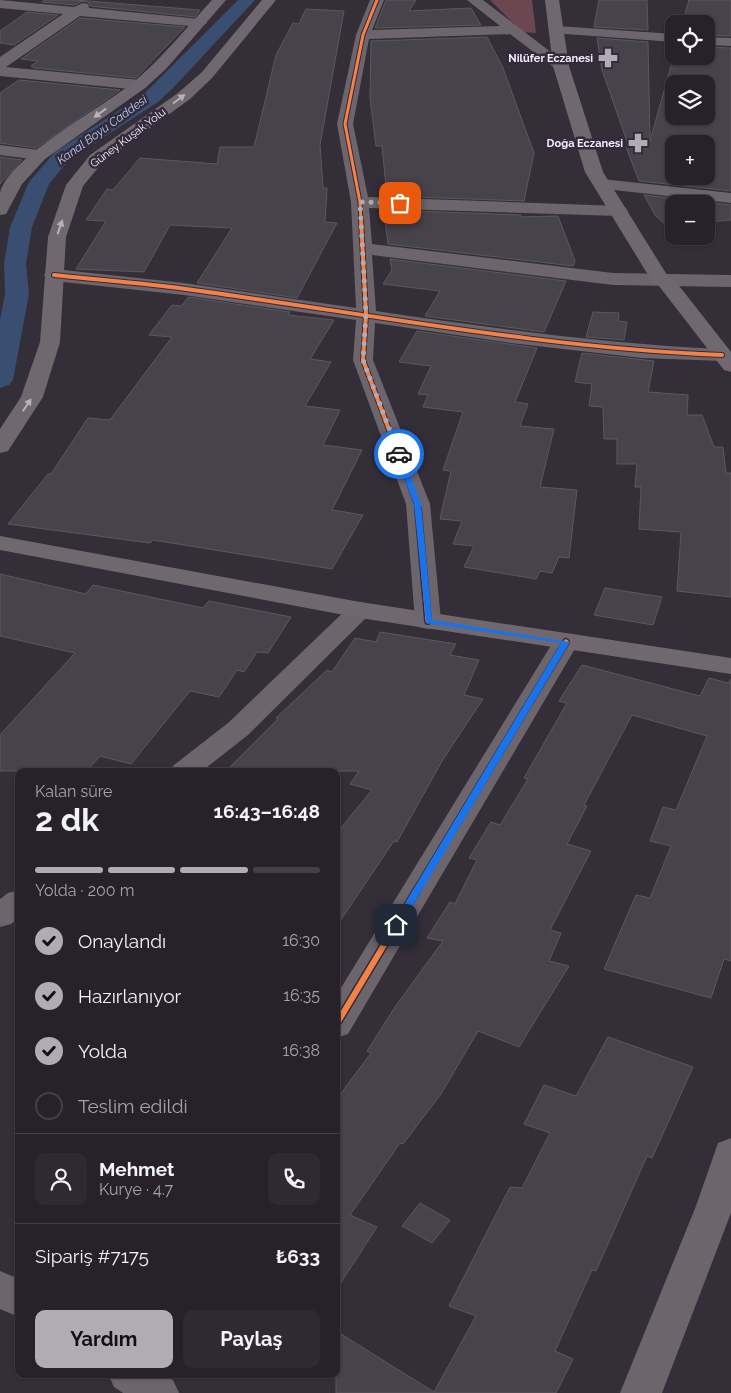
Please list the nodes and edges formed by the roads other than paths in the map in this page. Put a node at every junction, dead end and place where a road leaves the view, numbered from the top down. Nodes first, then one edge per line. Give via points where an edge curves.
1 (92, 0) edge
2 (219, 0) edge
3 (269, 0) edge
4 (377, 0) edge
5 (474, 0) edge
6 (552, 0) edge
7 (0, 4) edge
8 (77, 11) junction
9 (200, 23) junction
10 (514, 30) junction
11 (557, 30) junction
12 (363, 34) junction
13 (665, 37) edge
14 (715, 41) edge
15 (731, 42) edge
16 (0, 64) edge
17 (560, 66) junction
18 (0, 71) edge
19 (140, 85) junction
20 (0, 150) edge
21 (39, 155) junction
22 (602, 184) junction
23 (731, 198) edge
24 (360, 202) junction
25 (0, 210) edge
26 (619, 211) junction
27 (361, 248) junction
28 (54, 275) junction
29 (660, 279) junction
30 (731, 281) edge
31 (366, 314) junction
32 (727, 360) edge
33 (0, 446) edge
34 (0, 543) edge
35 (360, 610) junction
36 (428, 621) junction
37 (566, 642) junction
38 (731, 666) edge
39 (188, 768) edge
40 (15, 904) edge
41 (0, 916) edge
42 (340, 1018) edge
43 (731, 1153) edge
44 (0, 1288) edge
45 (15, 1297) edge
46 (134, 1378) edge
47 (158, 1393) edge
48 (641, 1393) edge

1 - 8 street
2 - 9 main road
28 -> 3 main road, Güney Kuşak Yolu via 57,237 74,185 82,173 106,151 184,96 207,74
4 - 12 street
5 - 10 street
6 - 11 main road
7 - 8 street
8 - 9 street
8 - 16 street
9 - 19 main road
10 - 12 street
10 - 17 street
11 - 13 street
11 - 17 main road
12 - 24 street via 345,124
14 - 15 street
17 - 22 main road via 594,172
18 - 19 street
19 -> 21 main road
20 - 21 street
21 - 25 main road via 14,182
22 - 23 street
22 - 26 main road
24 - 26 street
24 - 27 street
26 - 29 main road
27 - 29 street via 613,279
27 - 31 street
28 - 31 street
33 -> 28 main road, Güney Kuşak Yolu via 32,397 50,342
29 - 30 street
29 - 32 main road via 666,282
31 - 32 street via 511,337
31 - 36 street via 363,360 418,504
34 - 35 main road
35 - 36 main road
35 - 39 street via 238,729
36 - 37 main road
37 - 38 main road
37 - 42 street
40 - 41 street
43 - 48 street via 715,1206
44 - 45 street
46 - 47 street

